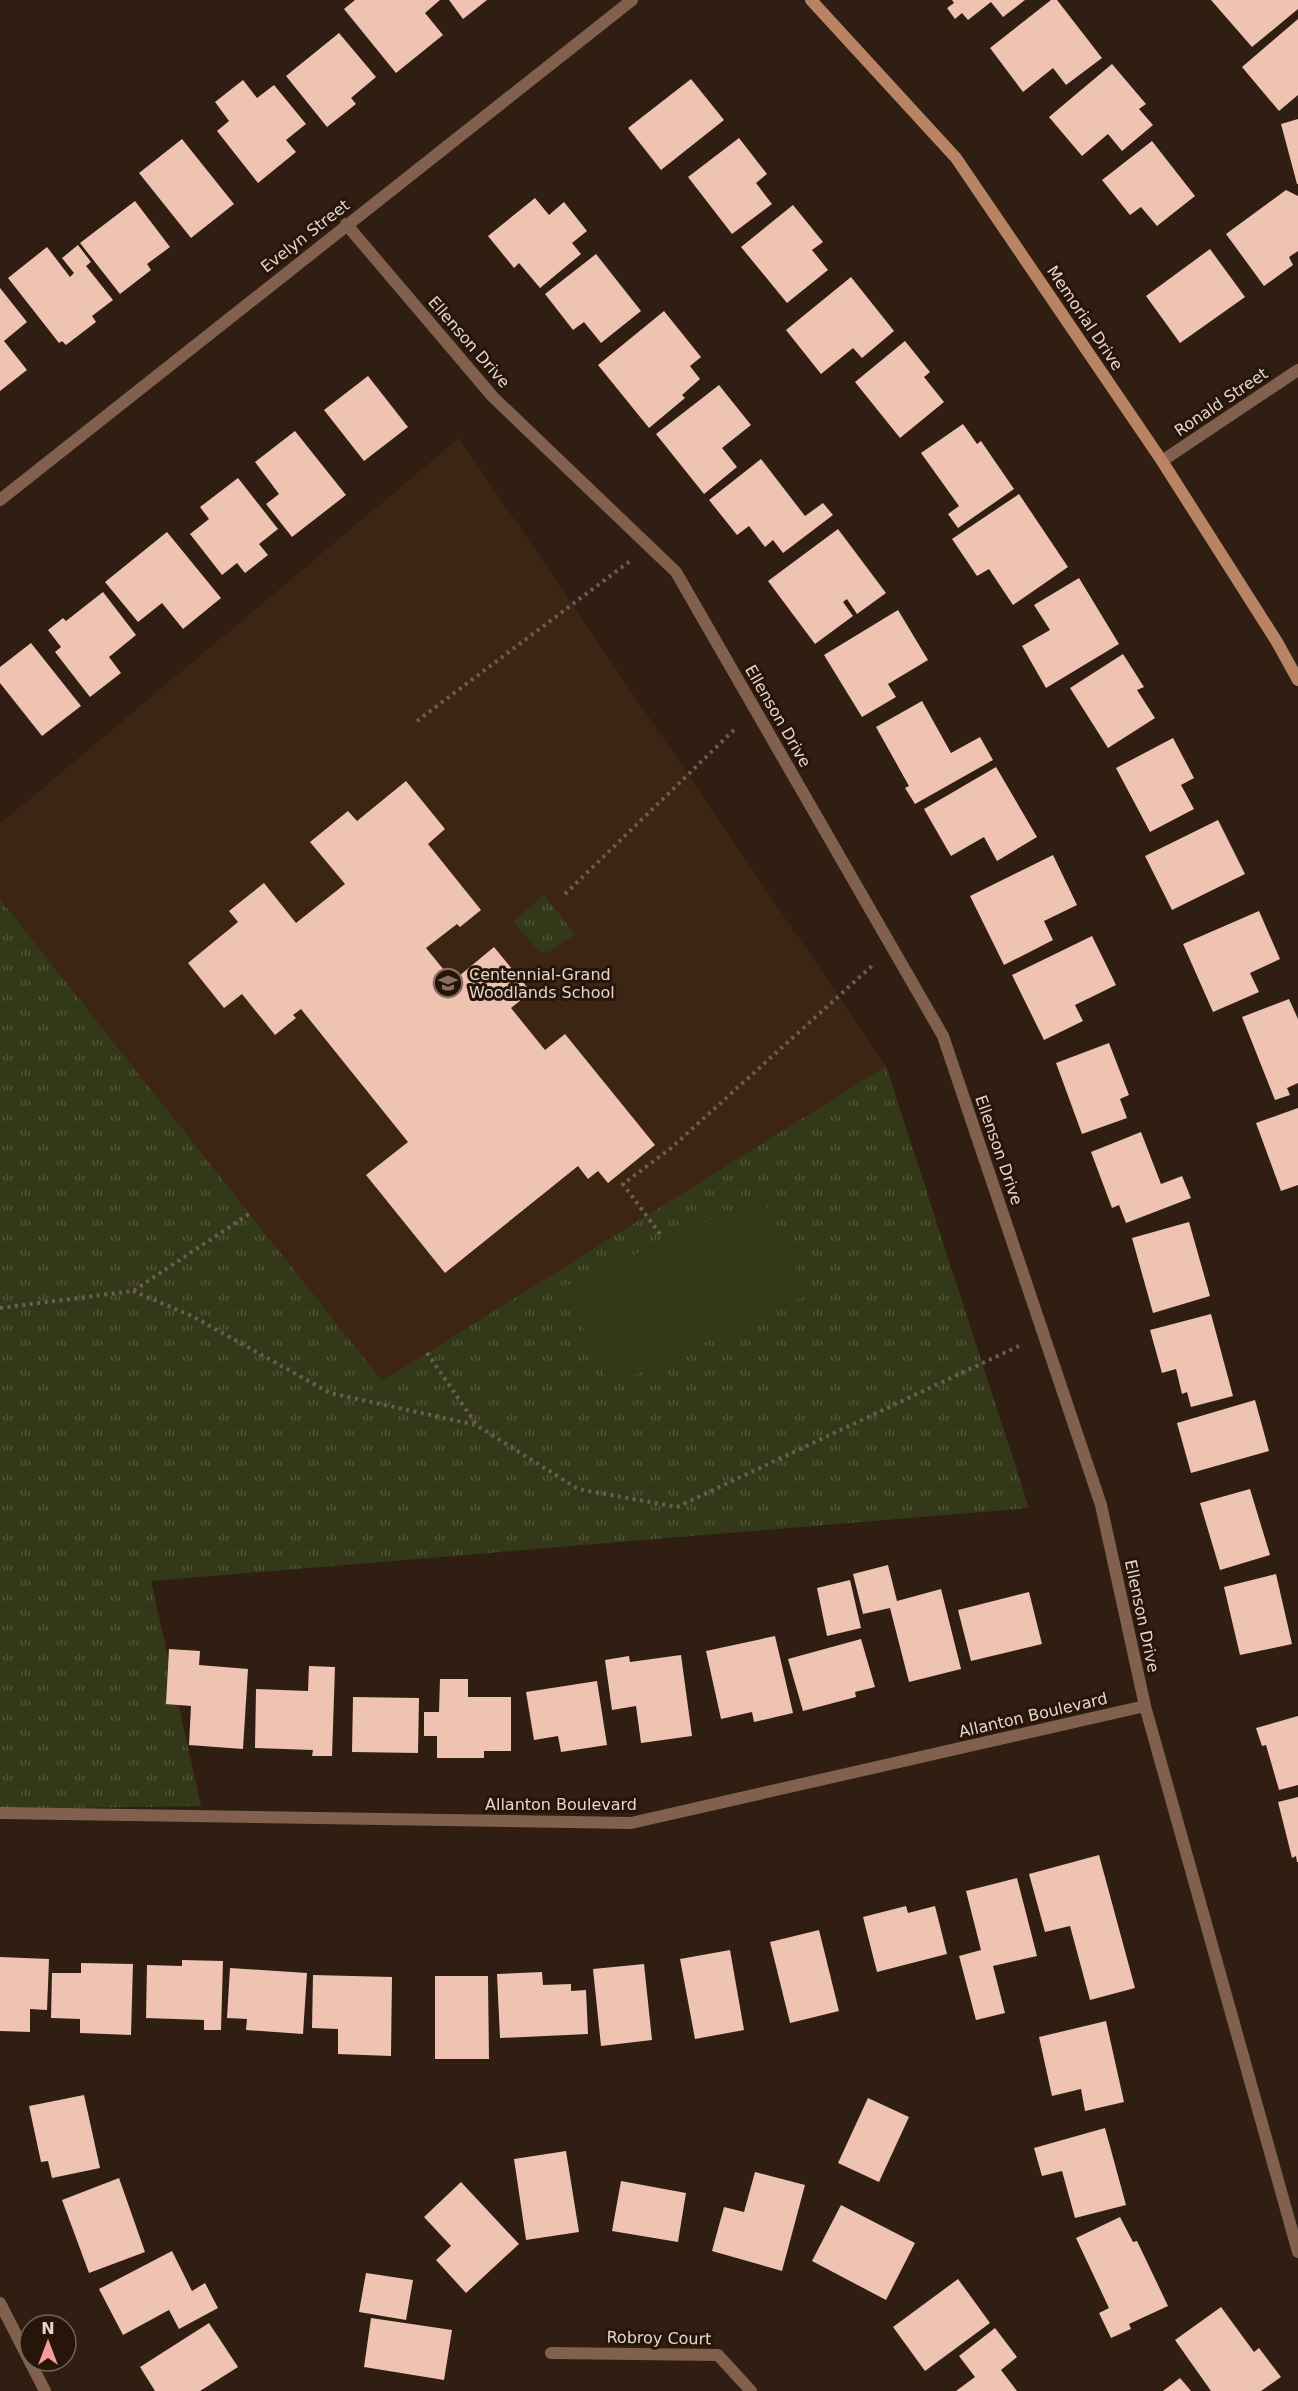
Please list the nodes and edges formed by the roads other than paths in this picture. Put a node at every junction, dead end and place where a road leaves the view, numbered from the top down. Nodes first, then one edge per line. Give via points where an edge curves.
1 (632, 0) edge
2 (811, 0) edge
3 (346, 224) junction
4 (1298, 370) edge
5 (1162, 461) junction
6 (0, 500) edge
7 (1298, 680) edge
8 (1145, 1706) junction
9 (0, 1813) edge
10 (1298, 2252) edge
11 (0, 2303) edge
12 (551, 2353) dead end
13 (45, 2391) edge
14 (752, 2391) edge

1 - 3 street, Evelyn Street
2 - 5 main road, Memorial Drive via 956,158
3 - 6 street, Evelyn Street
3 - 8 street, Ellenson Drive via 493,397 676,572 943,1036 1101,1504
4 - 5 street, Ronald Street
5 - 7 main road, Memorial Drive
8 - 9 street, Allanton Boulevard via 631,1823
8 - 10 street, Ellenson Drive
11 - 13 street
12 - 14 street, Robroy Court via 718,2355

